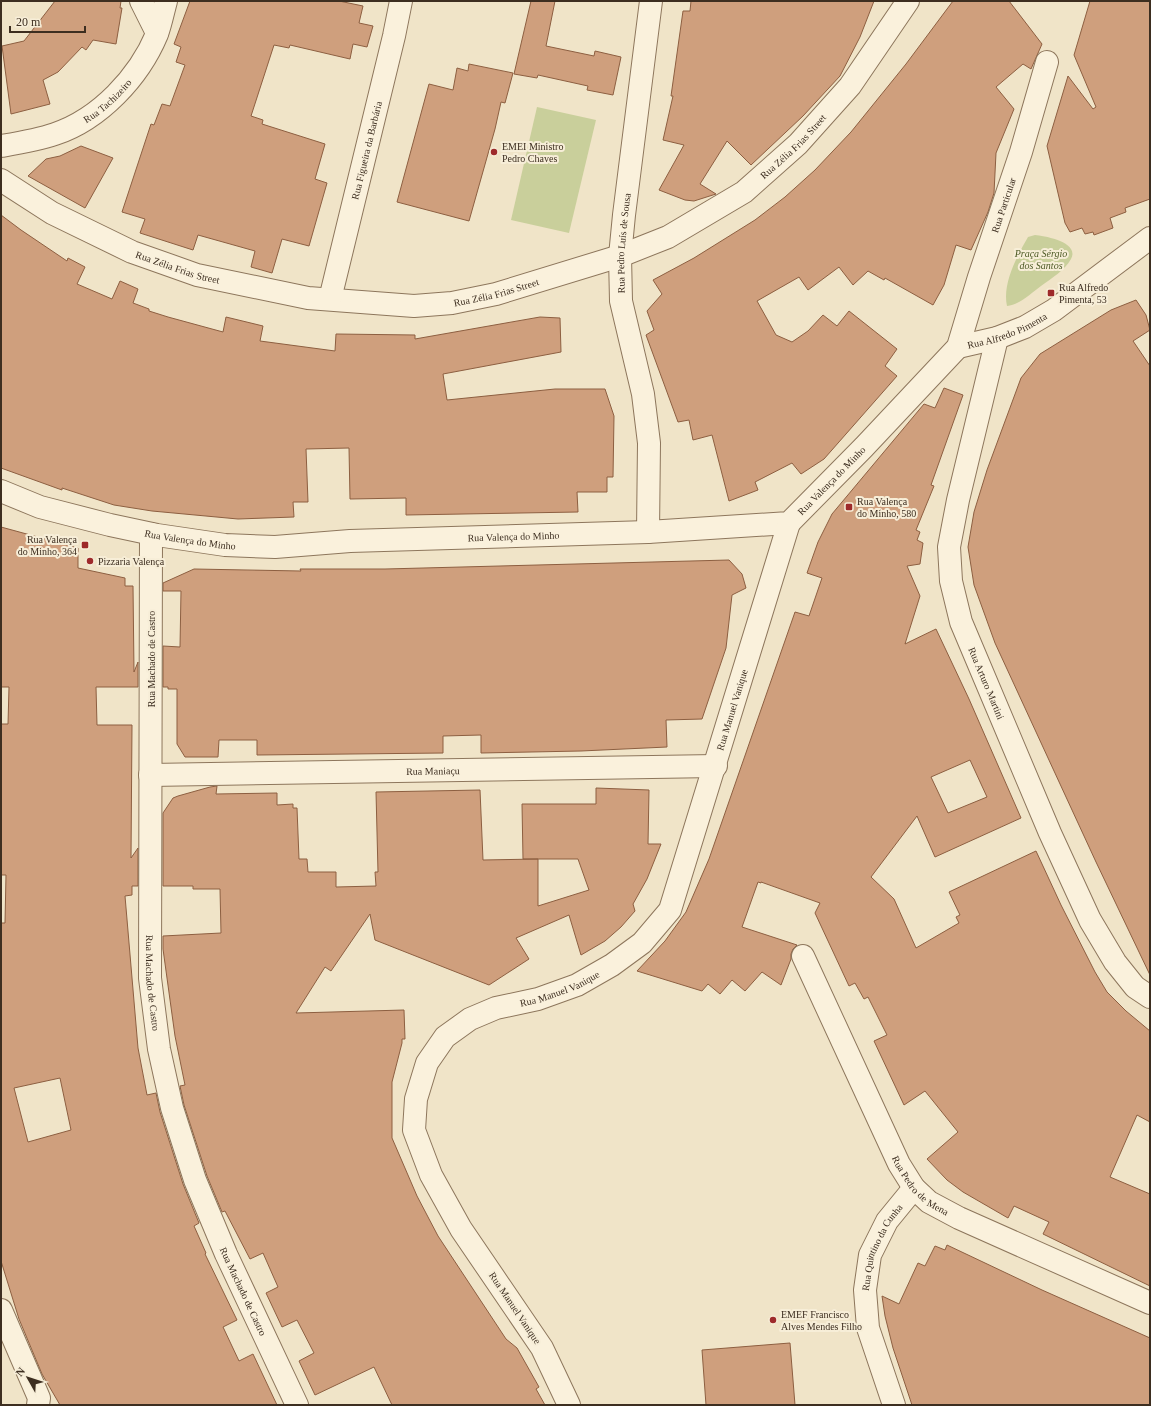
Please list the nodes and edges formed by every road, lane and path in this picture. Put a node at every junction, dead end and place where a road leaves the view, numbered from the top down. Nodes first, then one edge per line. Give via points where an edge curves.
1 (141, 1) edge
2 (166, 1) edge
3 (401, 1) edge
4 (651, 1) edge
5 (907, 2) edge
6 (157, 33) junction
7 (1047, 62) dead end
8 (1, 146) edge
9 (1, 180) edge
10 (1150, 238) edge
11 (620, 256) junction
12 (330, 299) junction
13 (997, 338) junction
14 (958, 347) junction
15 (1, 491) edge
16 (789, 523) junction
17 (648, 532) junction
18 (151, 534) junction
19 (716, 766) junction
20 (150, 775) junction
21 (802, 956) dead end
22 (1150, 997) edge
23 (914, 1188) junction
24 (1150, 1303) edge
25 (1, 1310) edge
26 (40, 1403) edge
27 (297, 1405) edge
28 (569, 1405) edge
29 (894, 1405) edge

1 - 6 street
2 - 6 street, Rua Tachizeiro
3 - 12 street, Rua Figueira da Barbária
4 - 11 street, Rua Pedro Luís de Sousa
5 - 11 street, Rua Zélia Frias Street via 850,86 798,144 744,192 668,237
6 - 8 street, Rua Tachizeiro via 141,64 121,91 99,109 79,123 56,134
7 - 14 street, Rua Particular via 1021,152
9 - 12 street, Rua Zélia Frias Street via 52,213 132,252 197,275 308,298
10 - 13 street, Rua Alfredo Pimenta via 1054,310 1025,327
11 - 12 street, Rua Zélia Frias Street via 496,294 452,304 414,306
11 - 17 street, Rua Pedro Luís de Sousa via 621,301 643,394 649,443
13 - 14 street, Rua Alfredo Pimenta
13 - 22 street, Rua Arturo Martini via 949,547 951,581 962,622 1050,833 1090,920 1115,962 1135,987
14 - 16 street, Rua Valença do Minho
15 - 18 street, Rua Valença do Minho via 40,507
16 - 17 street, Rua Valença do Minho
16 - 19 street, Rua Manuel Vanique
17 - 18 street, Rua Valença do Minho via 350,541 275,547 225,546
18 - 20 street, Rua Machado de Castro
19 - 20 street, Rua Maniaçu
19 - 28 street, Rua Manuel Vanique via 670,910 642,943 612,965 577,985 538,999 496,1008 470,1019 445,1037 427,1063 416,1099 414,1130 431,1175 461,1229 542,1348
20 - 27 street, Rua Machado de Castro via 150,978 159,1049 172,1108 195,1180 226,1254
21 - 23 street, Rua Pedro de Mena via 899,1164
23 - 24 street, Rua Pedro de Mena via 929,1202 959,1218
23 - 29 street, Rua Quintino da Cunha via 887,1221 873,1248 865,1290 868,1328
25 - 26 street

